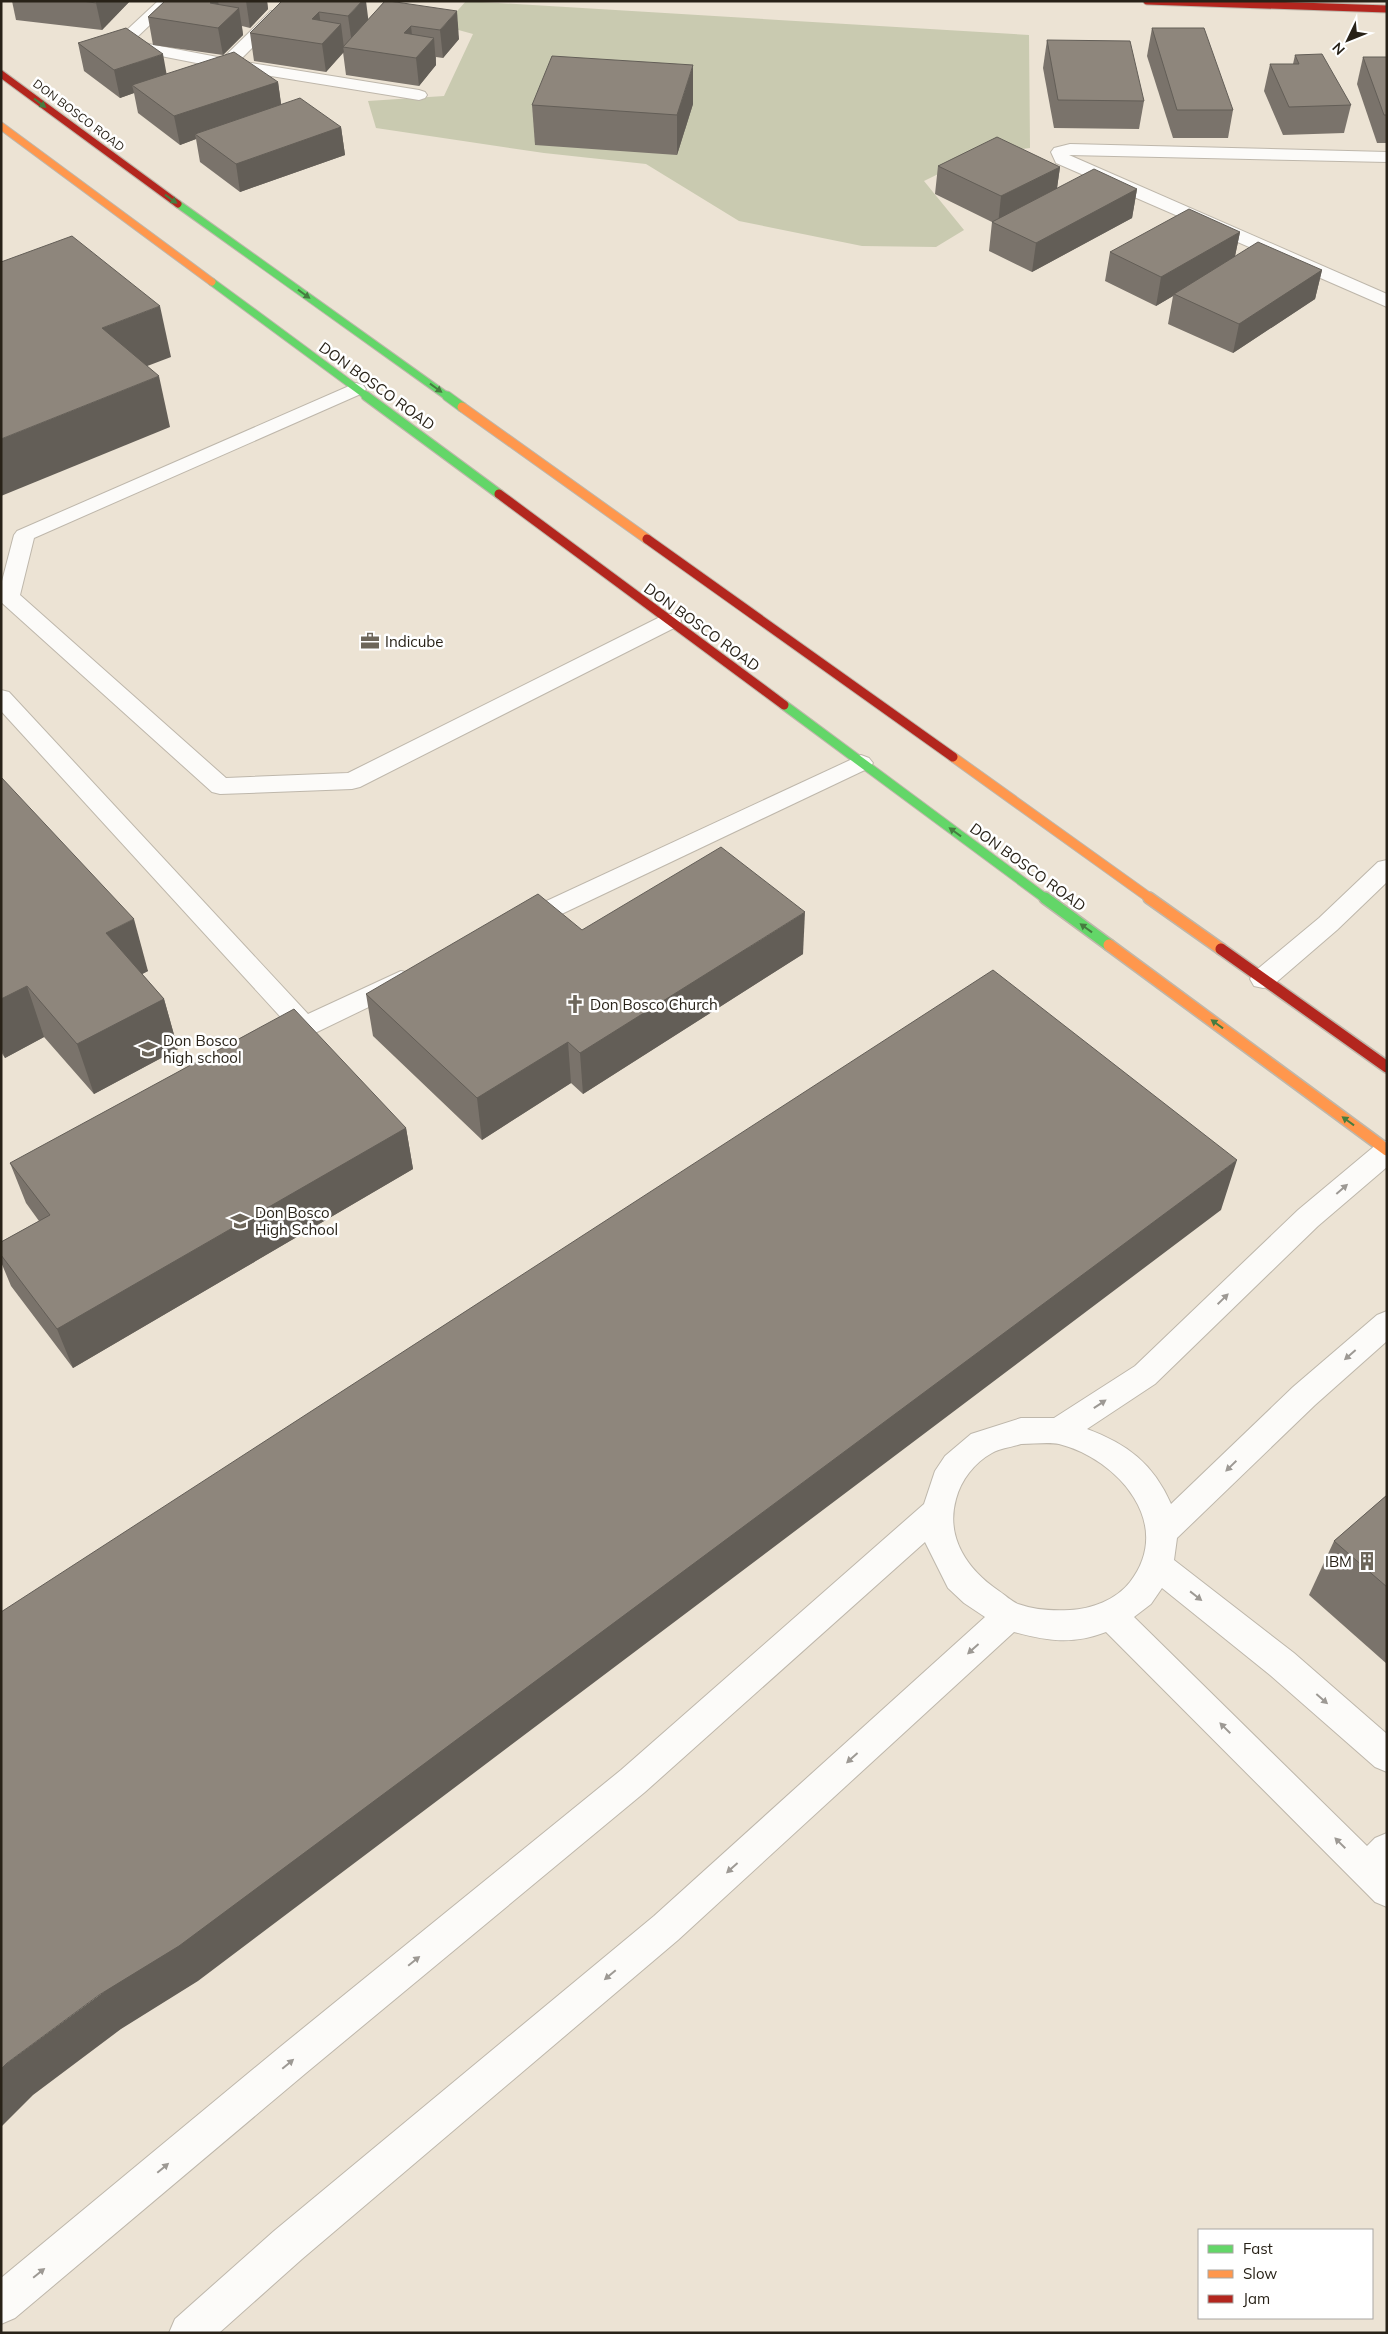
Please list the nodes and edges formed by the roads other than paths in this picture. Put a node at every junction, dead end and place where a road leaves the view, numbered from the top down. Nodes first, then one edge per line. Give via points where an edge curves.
1 (167, 1) edge
2 (1147, 1) edge
3 (281, 10) edge
4 (1387, 10) edge
5 (227, 64) junction
6 (340, 66) dead end
7 (1, 74) edge
8 (328, 81) junction
9 (419, 95) dead end
10 (1, 126) edge
11 (1387, 157) edge
12 (1387, 301) edge
13 (356, 389) junction
14 (670, 621) junction
15 (1, 697) edge
16 (861, 763) junction
17 (1387, 868) edge
18 (499, 934) edge
19 (419, 971) edge
20 (1263, 979) junction
21 (304, 1026) junction
22 (251, 1054) edge
23 (1387, 1067) edge
24 (1387, 1150) edge
25 (1387, 1323) edge
26 (1059, 1431) junction
27 (937, 1512) junction
28 (1162, 1532) junction
29 (1158, 1566) junction
30 (1111, 1615) junction
31 (1009, 1616) junction
32 (1387, 1756) edge
33 (1380, 1870) edge
34 (1, 2304) edge
35 (189, 2333) edge

1 - 5 street via 121,44
2 - 4 main road
3 - 5 street
5 - 8 street
6 - 8 street
7 -> 20 main road, DON BOSCO ROAD via 95,145
8 - 9 street
10 - 13 main road, DON BOSCO ROAD
11 - 12 street via 1070,149 1060,152 1062,159
13 - 14 main road, DON BOSCO ROAD
13 - 14 street via 24,535 9,596 220,786 352,782
14 - 16 main road, DON BOSCO ROAD
15 - 21 street
16 - 18 street
24 -> 16 main road, DON BOSCO ROAD
17 - 20 street
19 - 21 street
20 - 23 main road, DON BOSCO ROAD
21 - 22 street
26 -> 24 street via 1144,1374 1308,1218
25 -> 28 street via 1304,1396
26 - 27 street via 1021,1431 982,1443 956,1465 946,1480
26 - 28 street via 1105,1449 1134,1472 1155,1503
27 - 31 street via 942,1546 959,1578 975,1594
34 -> 27 street via 633,1781
28 - 29 street
29 - 30 street via 1140,1594
29 -> 32 street via 1282,1664
30 - 31 street via 1088,1624 1048,1626
33 -> 30 street
31 -> 35 street via 666,1928 288,2245

